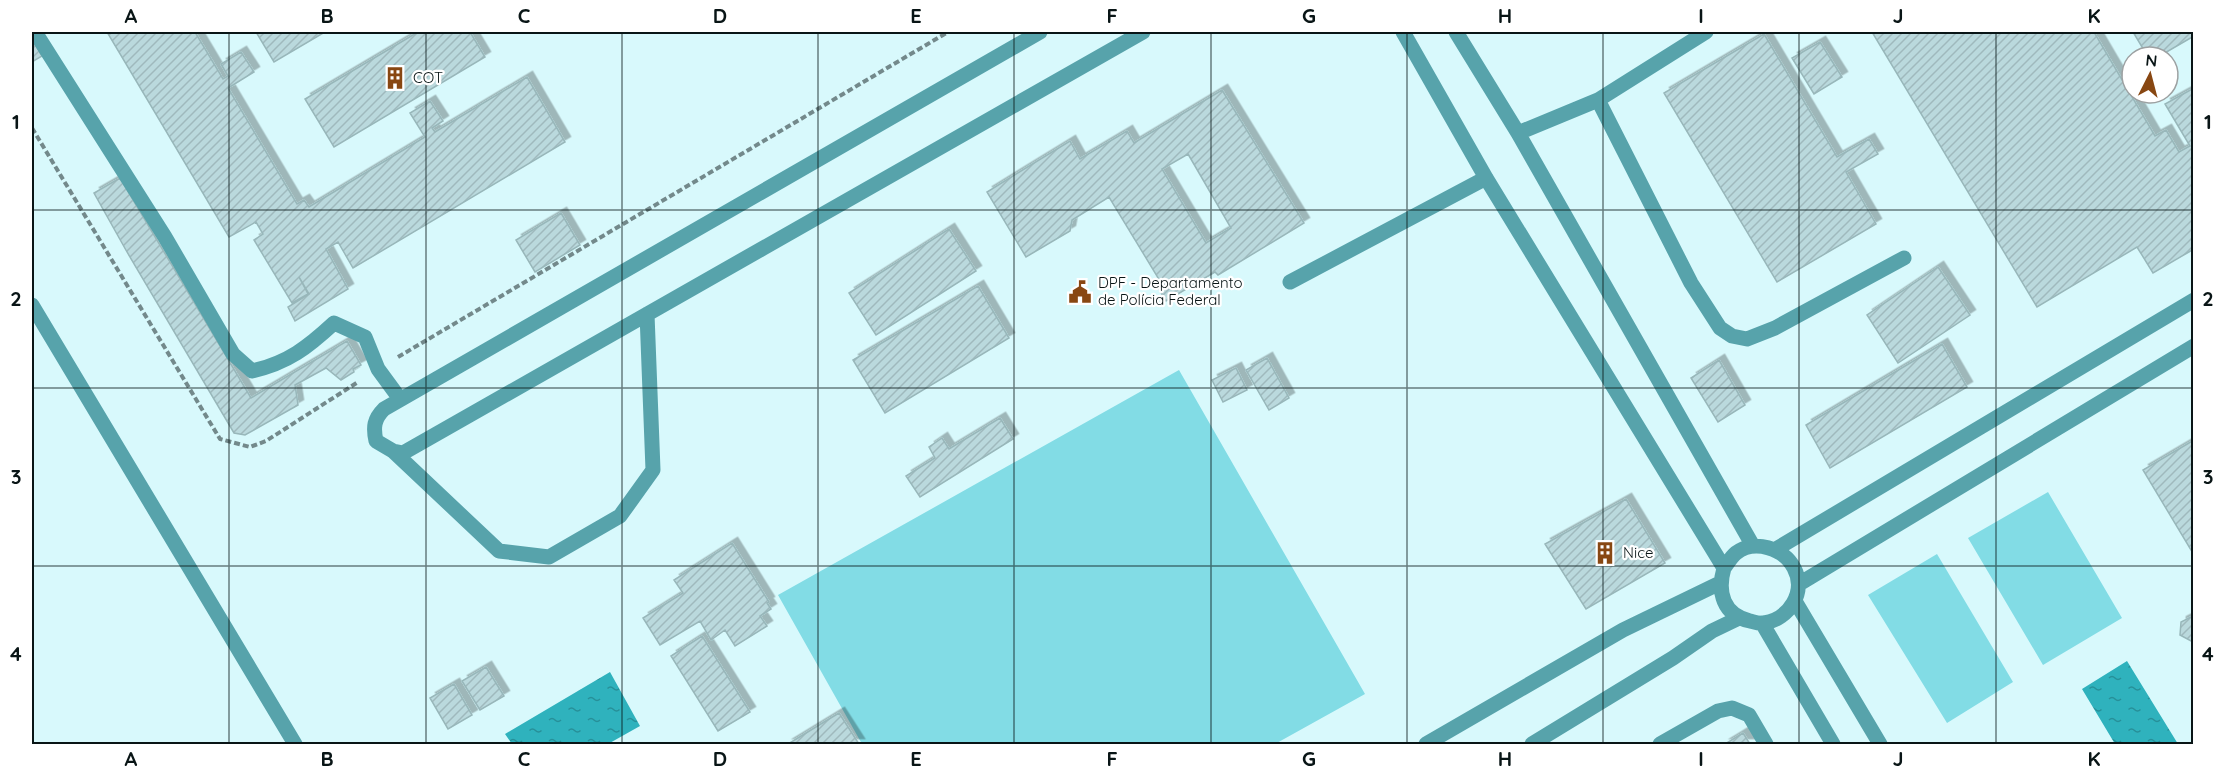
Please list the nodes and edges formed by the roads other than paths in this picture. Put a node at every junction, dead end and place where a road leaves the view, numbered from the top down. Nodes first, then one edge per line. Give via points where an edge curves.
1 (35, 32) edge
2 (1040, 32) edge
3 (1143, 32) edge
4 (1403, 32) edge
5 (1456, 32) edge
6 (1706, 32) edge
7 (1598, 100) junction
8 (1518, 133) junction
9 (1486, 178) junction
10 (1904, 258) dead end
11 (1290, 282) dead end
12 (2193, 300) edge
13 (32, 305) edge
14 (647, 314) junction
15 (2193, 346) edge
16 (400, 399) junction
17 (393, 452) junction
18 (1754, 546) junction
19 (1776, 549) junction
20 (1722, 575) junction
21 (1798, 584) junction
22 (1795, 601) junction
23 (1739, 618) junction
24 (1762, 623) junction
25 (295, 744) edge
26 (1426, 744) edge
27 (1532, 744) edge
28 (1659, 744) edge
29 (1766, 744) edge
30 (1833, 744) edge
31 (1880, 744) edge

1 - 16 lane via 243,365 252,370 274,366 308,347 334,323 365,337 378,369
2 - 16 lane
3 - 14 lane
4 - 9 lane
5 - 8 lane
6 - 7 lane
7 - 8 lane
7 - 10 lane via 1691,283 1720,327 1732,336 1747,339 1775,328
8 - 18 lane
9 - 11 lane
9 - 20 lane
12 - 19 lane
13 - 25 lane
14 - 17 lane via 403,453
14 - 17 lane via 653,470 620,516 549,557 499,551
15 - 21 lane
16 - 17 lane via 376,418 374,430 376,441
18 - 19 lane
18 - 20 lane via 1736,553
19 - 21 lane via 1795,570
20 - 23 lane via 1725,603
20 - 26 lane
21 - 22 lane
22 - 24 lane via 1782,617
22 - 31 lane
23 - 24 lane
23 - 27 lane
24 - 30 lane
28 - 29 lane via 1718,711 1732,708 1749,715

